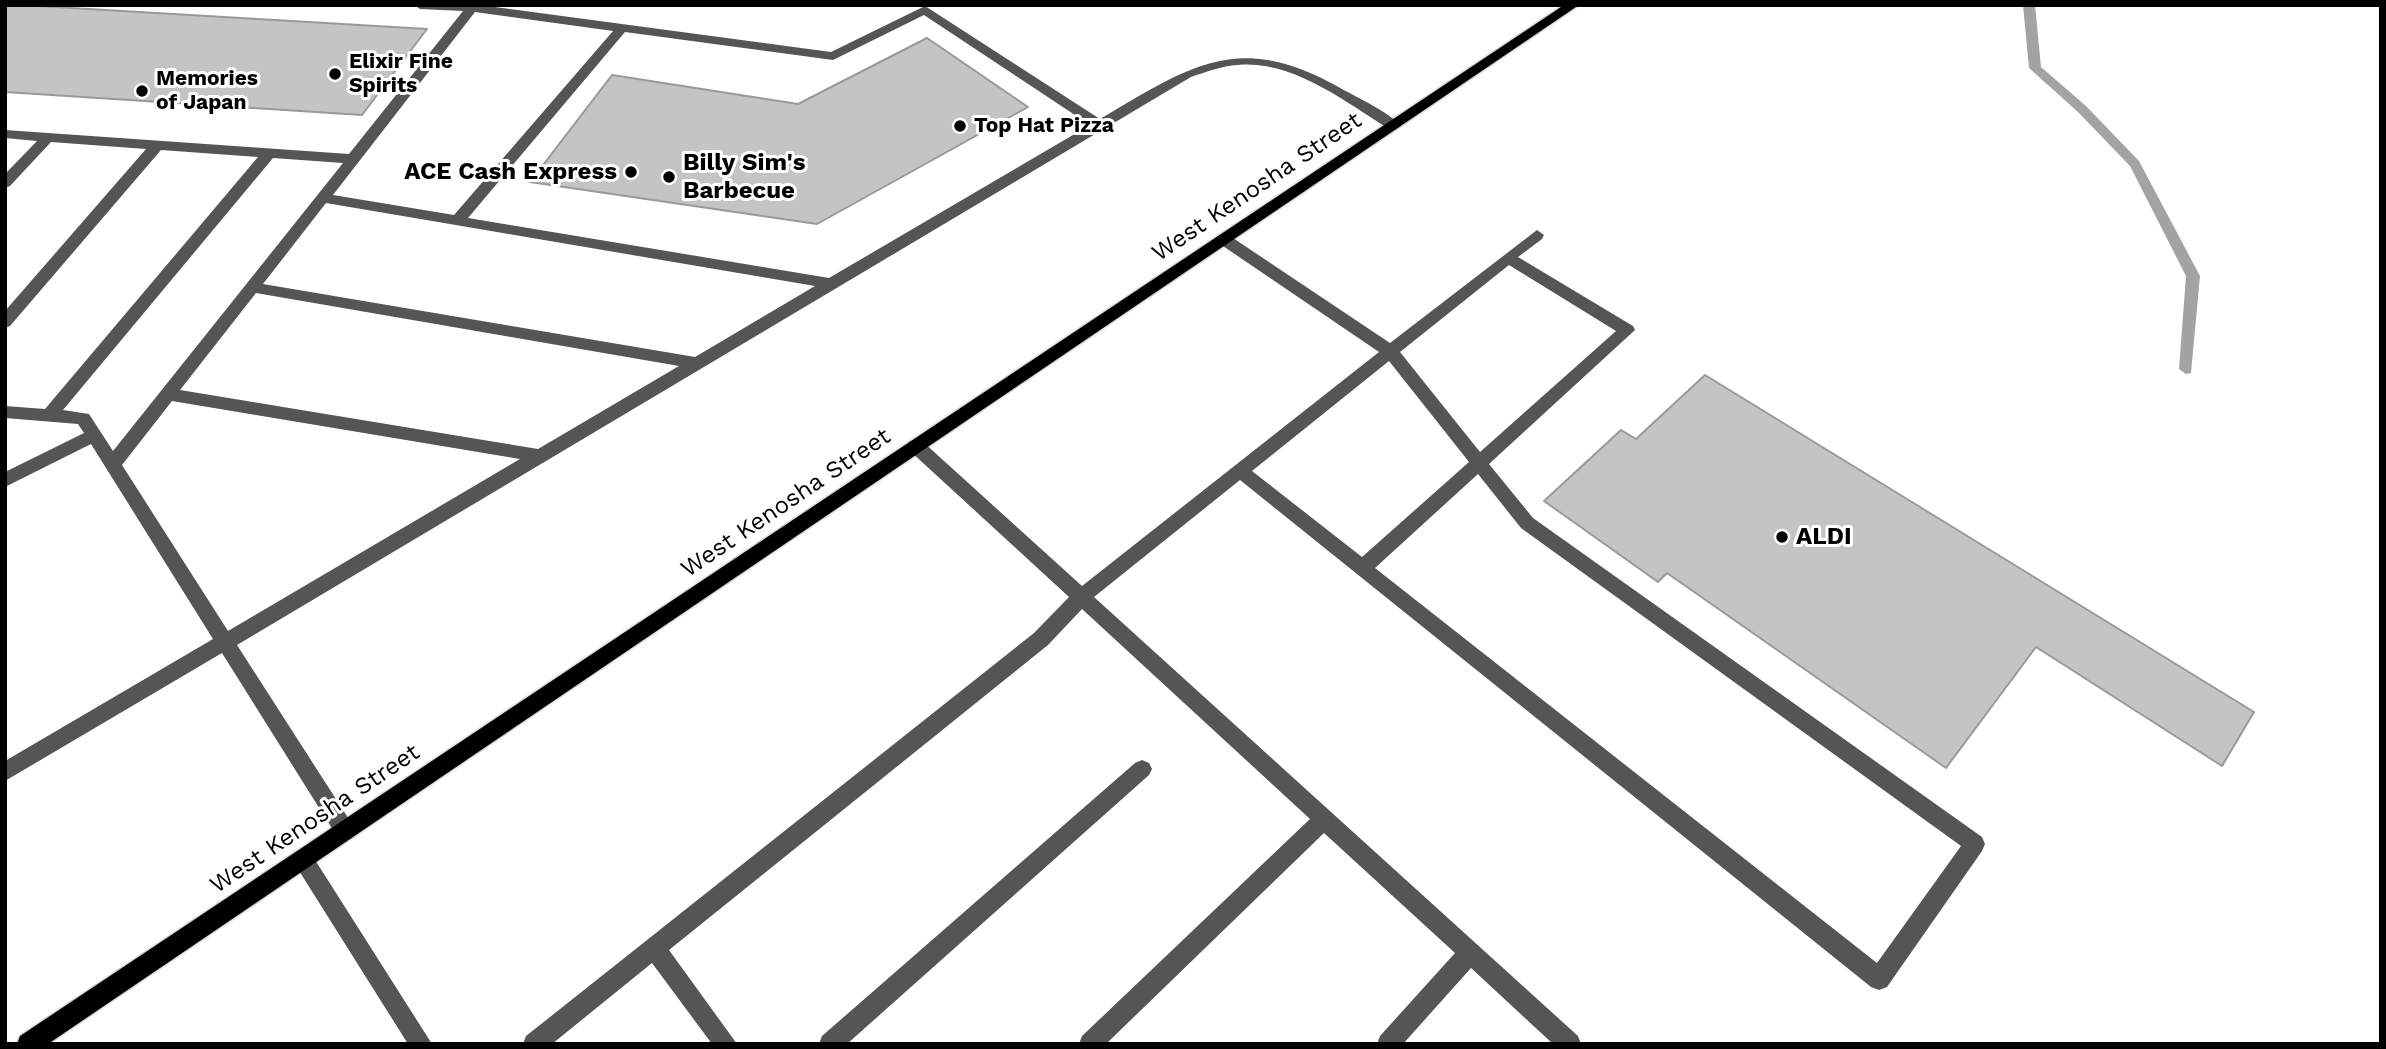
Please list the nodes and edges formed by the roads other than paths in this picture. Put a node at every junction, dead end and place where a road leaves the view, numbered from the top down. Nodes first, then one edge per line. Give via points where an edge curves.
1 (420, 5) edge
2 (1573, 5) edge
3 (472, 8) junction
4 (622, 28) junction
5 (1100, 125) junction
6 (1394, 126) junction
7 (5, 134) edge
8 (48, 137) junction
9 (157, 145) junction
10 (269, 153) junction
11 (354, 159) junction
12 (5, 183) edge
13 (323, 198) junction
14 (458, 220) junction
15 (1537, 235) dead end
16 (1225, 240) junction
17 (1508, 258) junction
18 (833, 284) junction
19 (252, 287) junction
20 (5, 322) edge
21 (1391, 352) junction
22 (697, 363) junction
23 (168, 394) junction
24 (8, 414) edge
25 (49, 415) junction
26 (94, 435) junction
27 (916, 446) junction
28 (541, 456) junction
29 (1479, 463) junction
30 (112, 465) junction
31 (1239, 470) junction
32 (5, 480) edge
33 (1362, 568) junction
34 (1081, 597) junction
35 (225, 643) junction
36 (1142, 769) dead end
37 (5, 772) edge
38 (1324, 819) junction
39 (345, 831) junction
40 (303, 859) junction
41 (654, 948) junction
42 (1470, 953) junction
43 (27, 1044) edge
44 (421, 1044) edge
45 (534, 1044) edge
46 (726, 1044) edge
47 (830, 1044) edge
48 (1090, 1044) edge
49 (1388, 1044) edge
50 (1570, 1044) edge

1 - 3 lane
2 - 6 main road, West Kenosha Street
3 - 4 lane
3 - 11 lane
4 - 5 lane via 833,55 925,10
4 - 14 lane
5 - 6 lane via 1186,74 1221,63 1254,61 1317,80
5 - 18 lane
6 - 16 main road, West Kenosha Street
7 - 8 lane
8 - 9 lane
8 - 12 lane
9 - 10 lane
9 - 20 lane
10 - 11 lane
10 - 25 lane
11 - 13 lane
13 - 14 lane
13 - 19 lane
14 - 18 lane
15 - 17 lane
16 - 21 lane
16 - 27 main road, West Kenosha Street
17 - 21 lane
17 - 29 lane via 1627,330
18 - 22 lane
19 - 22 lane
19 - 23 lane
21 - 29 lane
21 - 31 lane
22 - 28 lane
23 - 28 lane
23 - 30 lane
24 - 25 lane
25 - 26 lane via 83,418
26 - 30 lane
26 - 32 lane
27 - 34 lane
27 - 39 main road, West Kenosha Street
28 - 35 lane
29 - 33 lane
29 - 33 lane via 1527,523 1975,844 1879,979
30 - 35 lane
31 - 33 lane
31 - 34 lane
34 - 38 lane
34 - 41 lane via 1041,639
35 - 37 lane
35 - 39 lane
36 - 47 lane
38 - 42 lane
38 - 48 lane
39 - 40 main road, West Kenosha Street
40 - 43 main road, West Kenosha Street
40 - 44 lane
41 - 45 lane
41 - 46 lane
42 - 49 lane
42 - 50 lane

